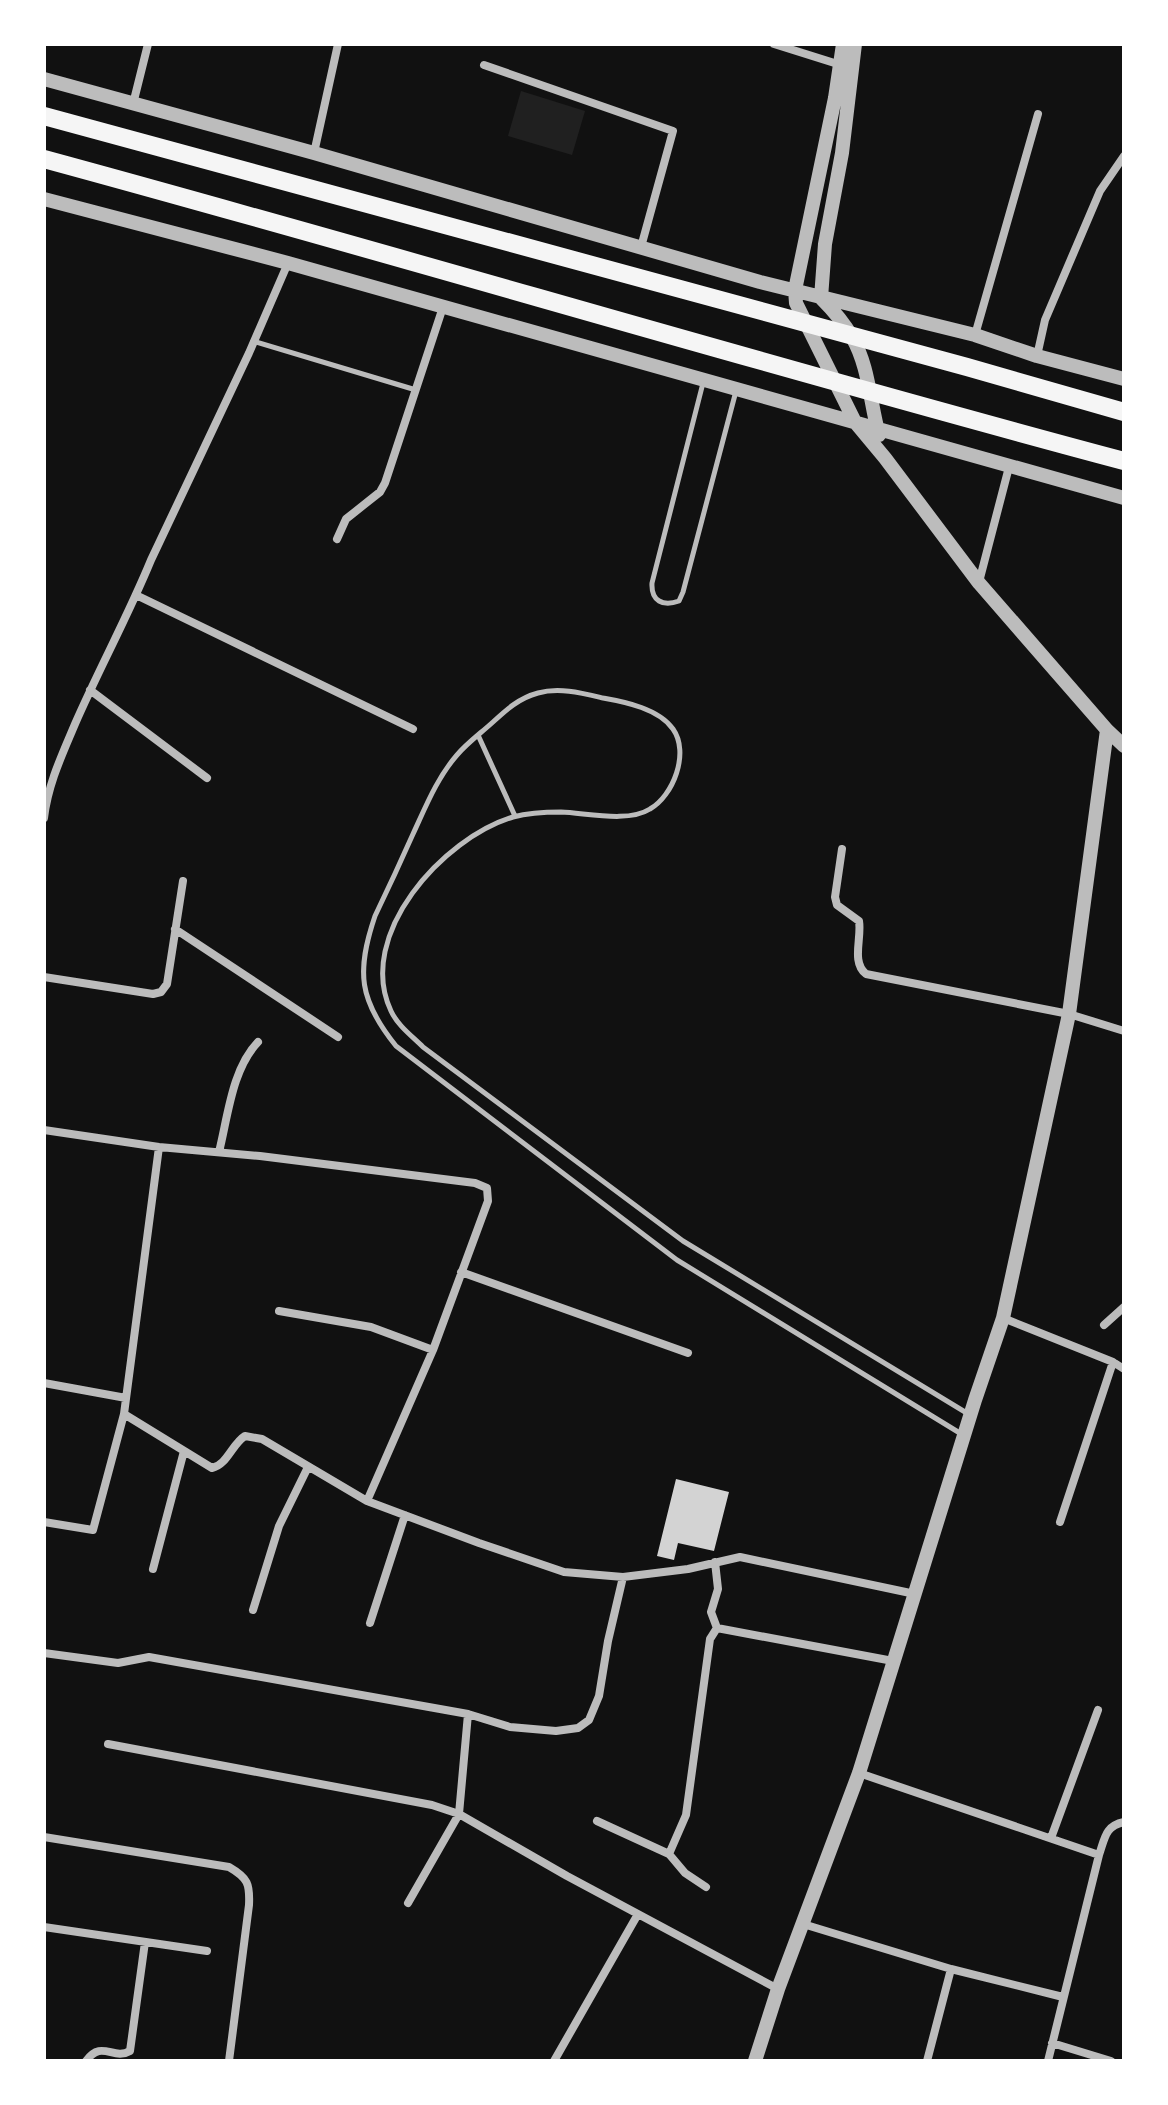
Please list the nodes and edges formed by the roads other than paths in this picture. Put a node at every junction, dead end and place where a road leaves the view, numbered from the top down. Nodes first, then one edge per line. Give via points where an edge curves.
1 (148, 44) edge
2 (338, 44) edge
3 (774, 44) edge
4 (843, 44) edge
5 (855, 44) edge
6 (484, 65) dead end
7 (847, 66) junction
8 (44, 79) edge
9 (133, 104) junction
10 (1038, 114) dead end
11 (44, 116) edge
12 (314, 153) junction
13 (1124, 156) edge
14 (44, 159) edge
15 (44, 199) edge
16 (641, 247) junction
17 (288, 263) junction
18 (795, 290) junction
19 (821, 298) junction
20 (443, 307) junction
21 (975, 335) junction
22 (253, 341) junction
23 (1037, 356) junction
24 (1124, 379) edge
25 (704, 381) junction
26 (417, 390) junction
27 (737, 390) junction
28 (1124, 412) edge
29 (855, 422) junction
30 (877, 430) junction
31 (885, 458) junction
32 (1124, 461) edge
33 (1009, 467) junction
34 (1124, 498) edge
35 (337, 539) dead end
36 (979, 583) junction
37 (136, 595) junction
38 (90, 690) junction
39 (413, 729) dead end
40 (1107, 730) junction
41 (478, 735) junction
42 (1124, 746) edge
43 (207, 778) dead end
44 (515, 816) junction
45 (44, 818) edge
46 (842, 849) dead end
47 (183, 881) dead end
48 (175, 929) junction
49 (44, 977) edge
50 (1069, 1014) junction
51 (1124, 1031) edge
52 (338, 1037) dead end
53 (258, 1042) dead end
54 (44, 1130) edge
55 (159, 1147) junction
56 (219, 1152) junction
57 (461, 1272) junction
58 (1124, 1307) edge
59 (279, 1311) dead end
60 (1003, 1318) junction
61 (1104, 1325) dead end
62 (433, 1350) junction
63 (688, 1353) dead end
64 (1113, 1362) junction
65 (1124, 1369) edge
66 (44, 1383) edge
67 (126, 1398) junction
68 (124, 1414) junction
69 (970, 1415) junction
70 (964, 1436) junction
71 (184, 1451) junction
72 (308, 1467) junction
73 (367, 1501) junction
74 (405, 1515) junction
75 (44, 1522) edge
76 (1060, 1522) dead end
77 (715, 1562) junction
78 (153, 1569) dead end
79 (623, 1577) junction
80 (915, 1594) junction
81 (253, 1610) dead end
82 (370, 1623) dead end
83 (717, 1628) junction
84 (44, 1653) edge
85 (893, 1661) junction
86 (1098, 1710) dead end
87 (468, 1714) junction
88 (108, 1744) dead end
89 (859, 1773) junction
90 (459, 1814) junction
91 (597, 1821) dead end
92 (1124, 1822) edge
93 (44, 1837) edge
94 (1051, 1838) junction
95 (669, 1854) junction
96 (1099, 1855) junction
97 (706, 1887) dead end
98 (408, 1903) dead end
99 (638, 1914) junction
100 (803, 1924) junction
101 (44, 1927) edge
102 (145, 1942) junction
103 (207, 1951) dead end
104 (951, 1969) junction
105 (778, 1989) junction
106 (1063, 1997) junction
107 (1052, 2043) junction
108 (86, 2061) edge
109 (229, 2061) edge
110 (554, 2061) edge
111 (755, 2061) edge
112 (927, 2061) edge
113 (1048, 2061) edge
114 (1111, 2061) edge

1 - 9 street
2 - 12 street
3 - 7 street
4 - 7 street
5 - 7 street
6 - 16 street via 673,131
7 - 18 street
7 - 19 street via 842,153
8 - 9 street
9 - 12 street
10 - 21 street
11 - 28 highway
12 - 16 street
13 - 23 street via 1100,191 1045,320
14 - 32 highway
15 - 17 street
16 - 18 street
17 - 20 street
17 - 22 street
18 - 19 street
18 - 29 street via 803,320
19 - 21 street
19 - 30 street via 854,340
20 - 25 street
20 - 26 street
21 - 23 street
22 - 26 lane
22 - 37 street
23 - 24 street
25 - 27 street
25 - 27 lane via 652,583 657,601 664,603 679,601 683,592
26 - 35 street via 385,483 346,519
27 - 29 street
29 - 30 street
29 - 31 street
30 - 31 street
30 - 33 street
31 - 36 street
33 - 34 street
33 - 36 street
36 - 40 street
37 - 38 street
37 - 39 street
38 - 43 street
38 - 45 street via 50,783
40 - 42 street
40 - 50 street
41 - 44 lane
41 - 44 lane via 514,703 553,690 635,706 659,716 679,741 670,787 648,811
41 - 70 lane via 433,791 369,934 365,991 383,1031 677,1260
44 - 69 lane via 481,832 442,861 397,917 384,967 385,991 395,1018 423,1047 683,1241
46 - 50 street via 835,897 837,905 859,921 858,961 866,974
47 - 48 street
48 - 49 street via 167,984 159,994
48 - 52 street
50 - 51 street
50 - 60 street
53 - 56 street via 240,1067
54 - 55 street
55 - 56 street
55 - 67 street
56 - 57 street via 482,1185 488,1201
57 - 62 street
57 - 63 street
58 - 61 street
59 - 62 street via 371,1327
60 - 64 street
60 - 69 street
62 - 73 street
64 - 65 street
64 - 76 street
66 - 67 street
67 - 68 street
68 - 71 street
68 - 75 street via 93,1530
69 - 70 street
70 - 80 street
71 - 72 street via 206,1466 218,1467 237,1441 253,1436
71 - 78 street
72 - 73 street
72 - 81 street via 279,1526
73 - 74 street
74 - 79 street via 564,1572
74 - 82 street
77 - 79 street
77 - 80 street via 740,1557
77 - 83 street via 718,1589 711,1612
79 - 87 street via 599,1696 589,1720 578,1728 556,1731 510,1727
80 - 85 street
83 - 85 street
83 - 95 street via 710,1639 686,1815
84 - 87 street via 118,1663 149,1657
85 - 89 street
86 - 94 street
87 - 90 street
88 - 90 street
89 - 94 street
89 - 100 street
90 - 98 street
90 - 99 street
91 - 95 street
92 - 96 street via 1112,1825
93 - 109 street via 229,1867 242,1875 250,1888 249,1905
94 - 96 street
95 - 97 street
96 - 106 street
99 - 105 street
99 - 110 street
100 - 104 street
100 - 105 street
101 - 102 street
102 - 103 street
102 - 108 street via 130,2051 123,2055 99,2050
104 - 106 street
104 - 112 street
105 - 111 street
106 - 107 street
107 - 113 street
107 - 114 street

